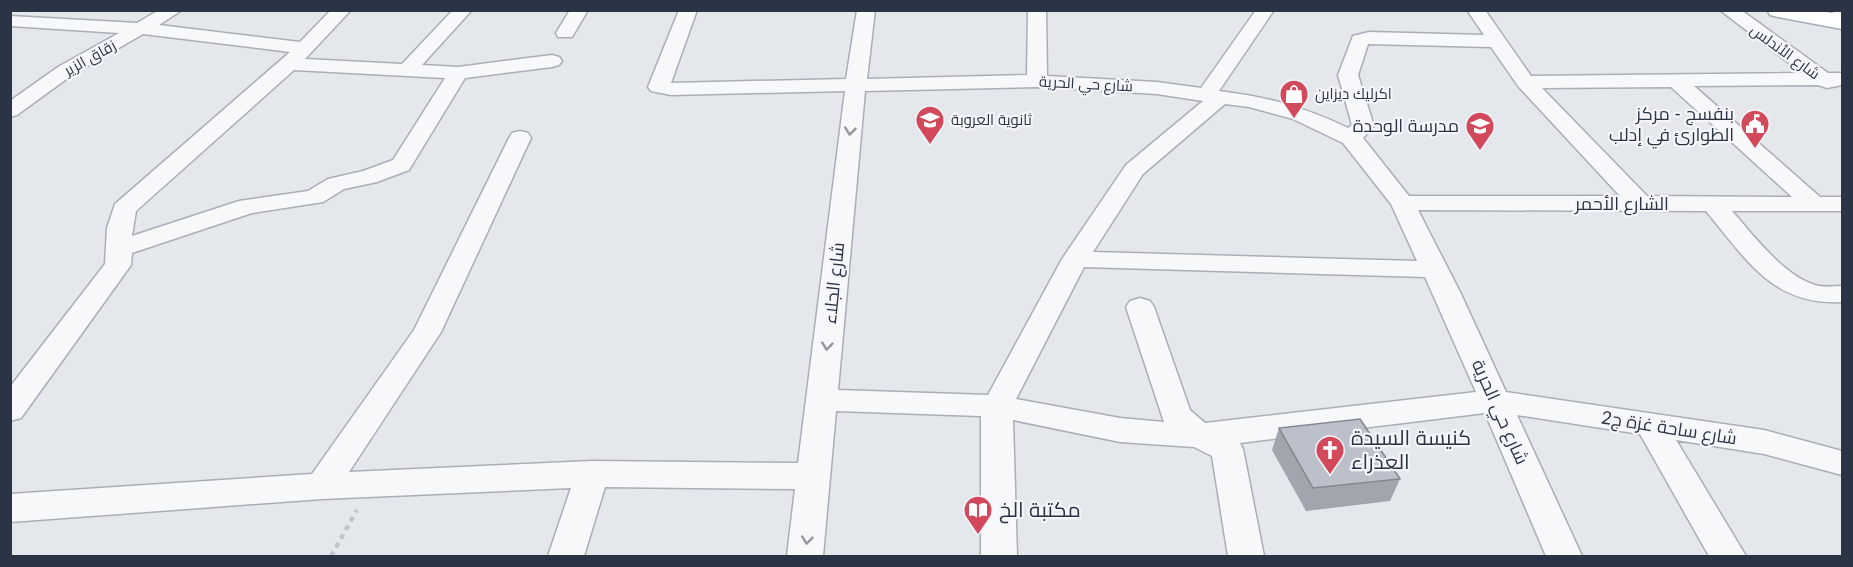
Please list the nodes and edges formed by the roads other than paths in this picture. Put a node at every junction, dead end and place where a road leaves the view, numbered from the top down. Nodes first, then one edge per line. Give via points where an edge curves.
1 (173, 10) edge
2 (342, 10) edge
3 (463, 10) edge
4 (579, 10) edge
5 (688, 10) edge
6 (866, 10) edge
7 (1037, 10) edge
8 (1265, 10) edge
9 (1476, 10) edge
10 (1729, 10) edge
11 (1778, 10) edge
12 (1838, 15) edge
13 (10, 21) edge
14 (31, 22) junction
15 (144, 29) junction
16 (565, 33) dead end
17 (10, 35) edge
18 (1497, 41) junction
19 (297, 56) junction
20 (552, 61) dead end
21 (406, 71) junction
22 (458, 73) junction
23 (1832, 79) edge
24 (1037, 81) junction
25 (1675, 81) junction
26 (1525, 82) junction
27 (855, 83) junction
28 (1842, 94) edge
29 (1213, 96) junction
30 (10, 111) edge
31 (520, 138) dead end
32 (1351, 138) junction
33 (1402, 203) junction
34 (1641, 204) junction
35 (1713, 204) junction
36 (1814, 204) junction
37 (1842, 204) edge
38 (119, 249) junction
39 (1075, 259) junction
40 (1435, 269) junction
41 (1842, 294) edge
42 (1140, 307) dead end
43 (24, 376) edge
44 (822, 400) junction
45 (1495, 401) junction
46 (997, 406) junction
47 (10, 410) edge
48 (1650, 425) junction
49 (1199, 436) junction
50 (1842, 463) edge
51 (592, 474) junction
52 (813, 476) junction
53 (322, 486) junction
54 (10, 508) edge
55 (566, 556) edge
56 (805, 556) edge
57 (999, 556) edge
58 (1246, 556) edge
59 (1564, 556) edge
60 (1728, 556) edge

1 - 15 street, زقاق الزير
2 - 19 street
3 - 21 street
4 - 16 street
5 - 27 street, شارع حي الحرية via 658,87
6 - 27 street, شارع الجلاء
7 - 24 street
8 - 29 street
9 - 18 street
10 - 23 street, شارع الأندلس
11 - 12 main road
13 - 14 street
14 - 15 street
14 - 17 street
15 - 19 street
15 - 30 street, زقاق الزير via 65,71
18 - 26 street
18 - 32 street via 1360,40 1348,75 1363,126
19 - 21 street
19 - 38 street via 124,209
20 - 22 street
21 - 22 street
22 - 38 street via 401,165 336,184 314,197 248,206
23 - 25 street
23 - 28 street, شارع الأندلس
24 - 27 street, شارع حي الحرية
24 - 29 street, شارع حي الحرية via 1157,88
25 - 26 street
25 - 36 street
26 - 34 street
27 -> 44 street, شارع الجلاء
29 - 32 street, شارع حي الحرية via 1301,114
29 - 39 street via 1134,170
31 - 53 street via 427,332
32 - 33 street, شارع حي الحرية
33 - 34 street, الشارع الأحمر
33 - 40 street, شارع حي الحرية
34 - 35 street, الشارع الأحمر
35 - 36 street, الشارع الأحمر
35 - 41 street via 1779,277 1814,294
36 - 37 street, الشارع الأحمر
38 - 43 street via 118,265
39 - 40 street
39 - 46 street
40 - 45 street, شارع حي الحرية
42 - 49 street via 1176,416
43 - 47 street
44 - 46 street
44 - 52 street, شارع الجلاء
45 - 48 street, شارع ساحة غزة ج2
45 - 49 street, شارع ساحة غزة ج2
45 - 59 street, شارع حي الحرية
46 - 49 street via 1120,430
46 - 57 street
48 - 50 street, شارع ساحة غزة ج2 via 1764,442
48 - 60 street
49 - 58 street via 1227,449
51 - 52 street
51 - 53 street
51 - 55 street
52 -> 56 street, شارع الجلاء
53 - 54 street

